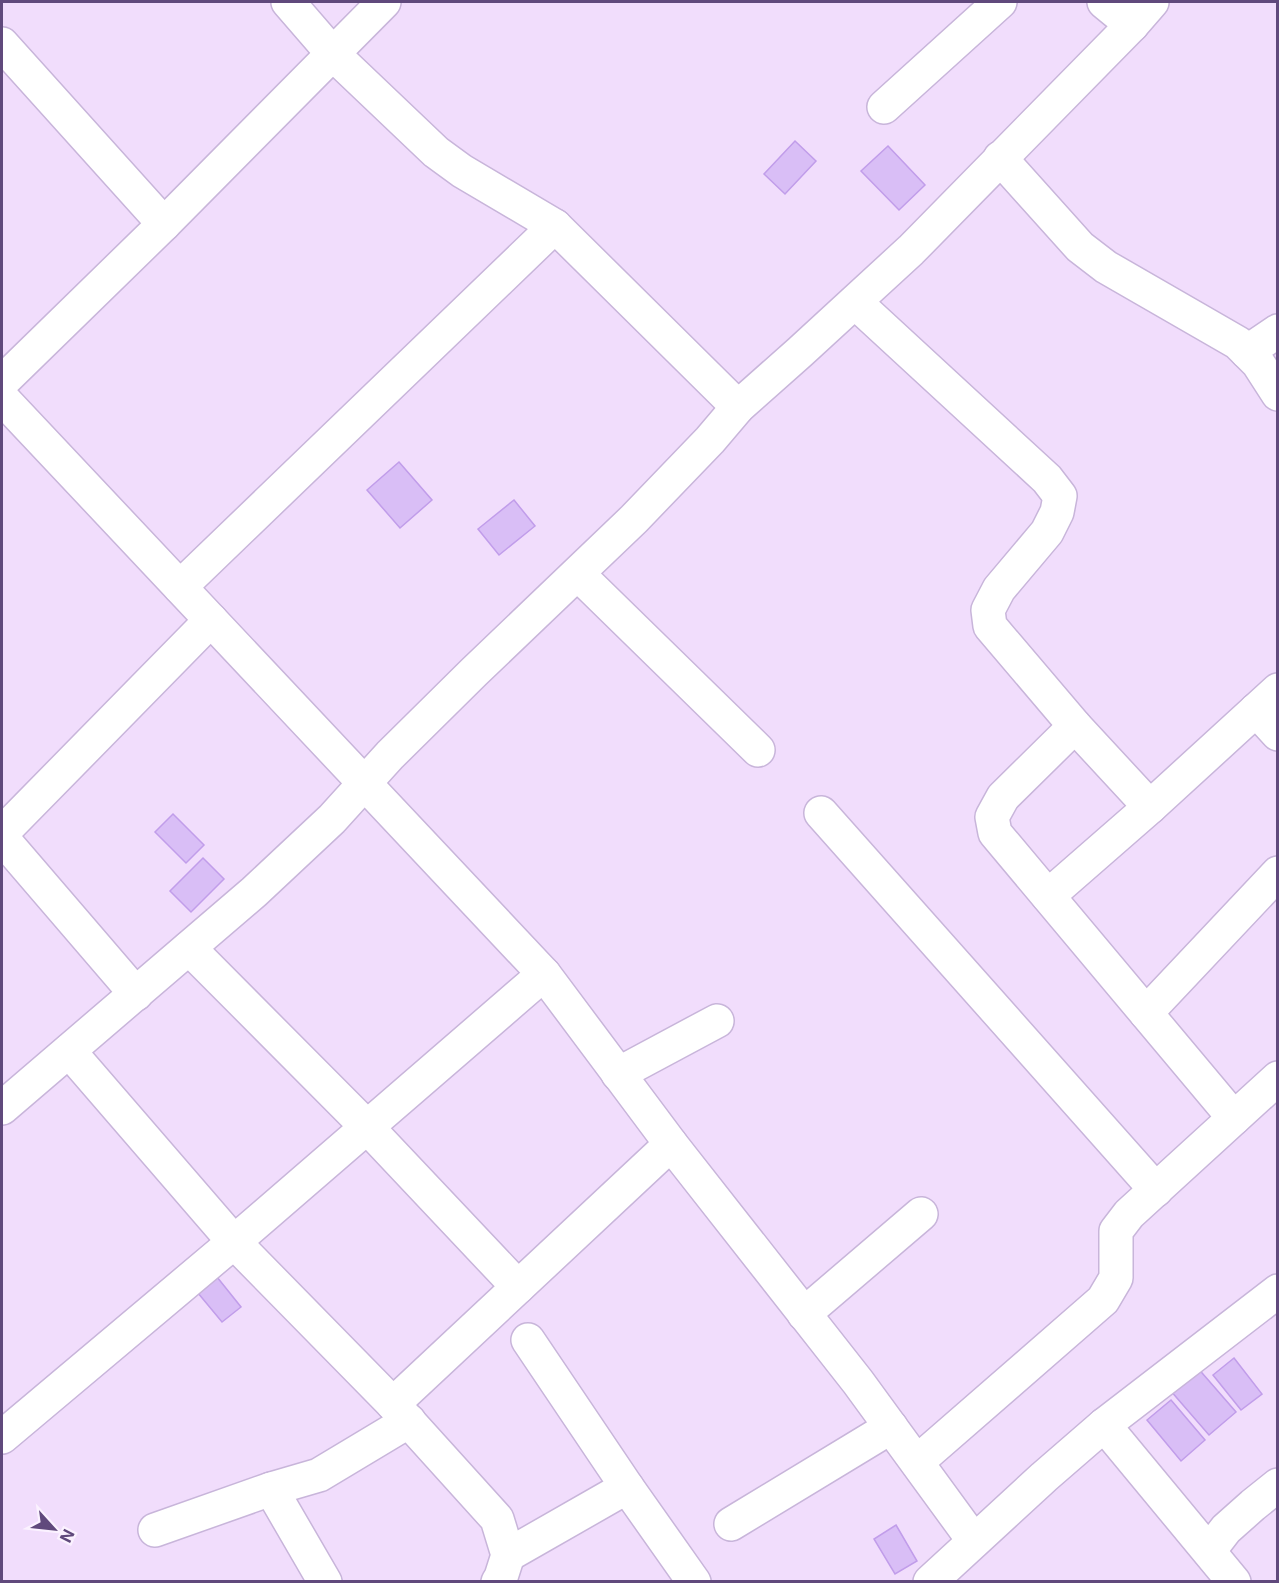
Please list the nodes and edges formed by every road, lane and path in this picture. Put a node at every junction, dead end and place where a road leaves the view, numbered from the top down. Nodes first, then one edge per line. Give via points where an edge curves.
1 (288, 2) edge
2 (384, 2) edge
3 (1000, 2) edge
4 (1104, 2) edge
5 (1142, 13) edge
6 (2, 44) edge
7 (333, 54) junction
8 (884, 107) dead end
9 (1000, 158) junction
10 (164, 224) junction
11 (555, 226) junction
12 (855, 302) junction
13 (1278, 331) edge
14 (1247, 352) junction
15 (2, 382) edge
16 (1278, 394) edge
17 (2, 398) edge
18 (738, 407) junction
19 (578, 574) junction
20 (180, 587) junction
21 (211, 620) junction
22 (1267, 700) edge
23 (1075, 726) junction
24 (1278, 734) edge
25 (758, 750) dead end
26 (365, 783) junction
27 (1150, 807) junction
28 (821, 813) dead end
29 (2, 835) edge
30 (1278, 873) edge
31 (1048, 896) junction
32 (189, 948) junction
33 (544, 975) junction
34 (136, 994) junction
35 (1146, 1013) junction
36 (717, 1022) dead end
37 (69, 1051) junction
38 (618, 1074) junction
39 (1278, 1078) edge
40 (2, 1108) edge
41 (1234, 1118) junction
42 (367, 1127) junction
43 (671, 1144) junction
44 (1155, 1190) junction
45 (921, 1214) dead end
46 (234, 1242) junction
47 (518, 1287) junction
48 (1278, 1291) edge
49 (804, 1314) junction
50 (528, 1340) dead end
51 (401, 1412) junction
52 (1104, 1425) junction
53 (891, 1427) junction
54 (2, 1437) edge
55 (916, 1462) junction
56 (1278, 1485) edge
57 (627, 1487) junction
58 (271, 1489) junction
59 (731, 1524) dead end
60 (156, 1530) dead end
61 (974, 1541) junction
62 (1209, 1551) junction
63 (503, 1568) edge
64 (325, 1581) edge
65 (694, 1581) edge
66 (930, 1581) edge
67 (1234, 1581) edge

1 - 7 street
2 - 7 street
3 - 8 street
4 - 5 street
5 - 9 street
6 - 10 street
7 - 10 street
7 - 11 street via 436,152
9 - 12 street
9 - 14 street via 1080,247 1106,267 1238,343
10 - 15 street
11 - 18 street
11 - 20 street
12 - 18 street
12 - 23 street via 1047,479 1060,496 1047,532 999,589 988,610 990,626
13 - 14 street
14 - 16 street
17 - 20 street
18 - 19 street
19 - 25 street
19 - 26 street
20 - 21 street
21 - 26 street
21 - 29 street
22 - 24 street
22 - 27 street
23 - 27 street
23 - 31 street via 1003,796 992,817 995,833
26 - 32 street via 332,819
26 - 33 street
27 - 31 street
28 - 44 street
29 - 34 street
30 - 35 street
31 - 35 street
32 - 34 street
32 - 42 street
33 - 38 street
33 - 42 street
34 - 37 street
35 - 41 street
36 - 38 street
37 - 40 street
37 - 46 street
38 - 43 street
39 - 41 street
41 - 44 street
42 - 46 street
42 - 47 street
43 - 47 street
43 - 49 street
44 - 55 street via 1116,1231 1116,1278 1103,1300
45 - 49 street
46 - 51 street
46 - 54 street
47 - 51 street
48 - 52 street
49 - 53 street
50 - 57 street
51 - 58 street via 319,1475
51 - 63 street via 497,1519
52 - 61 street
52 - 62 street
53 - 55 street
53 - 59 street
55 - 61 street
56 - 62 street via 1226,1529
57 - 63 street
57 - 65 street
58 - 60 street
58 - 64 street
61 - 66 street
62 - 67 street

